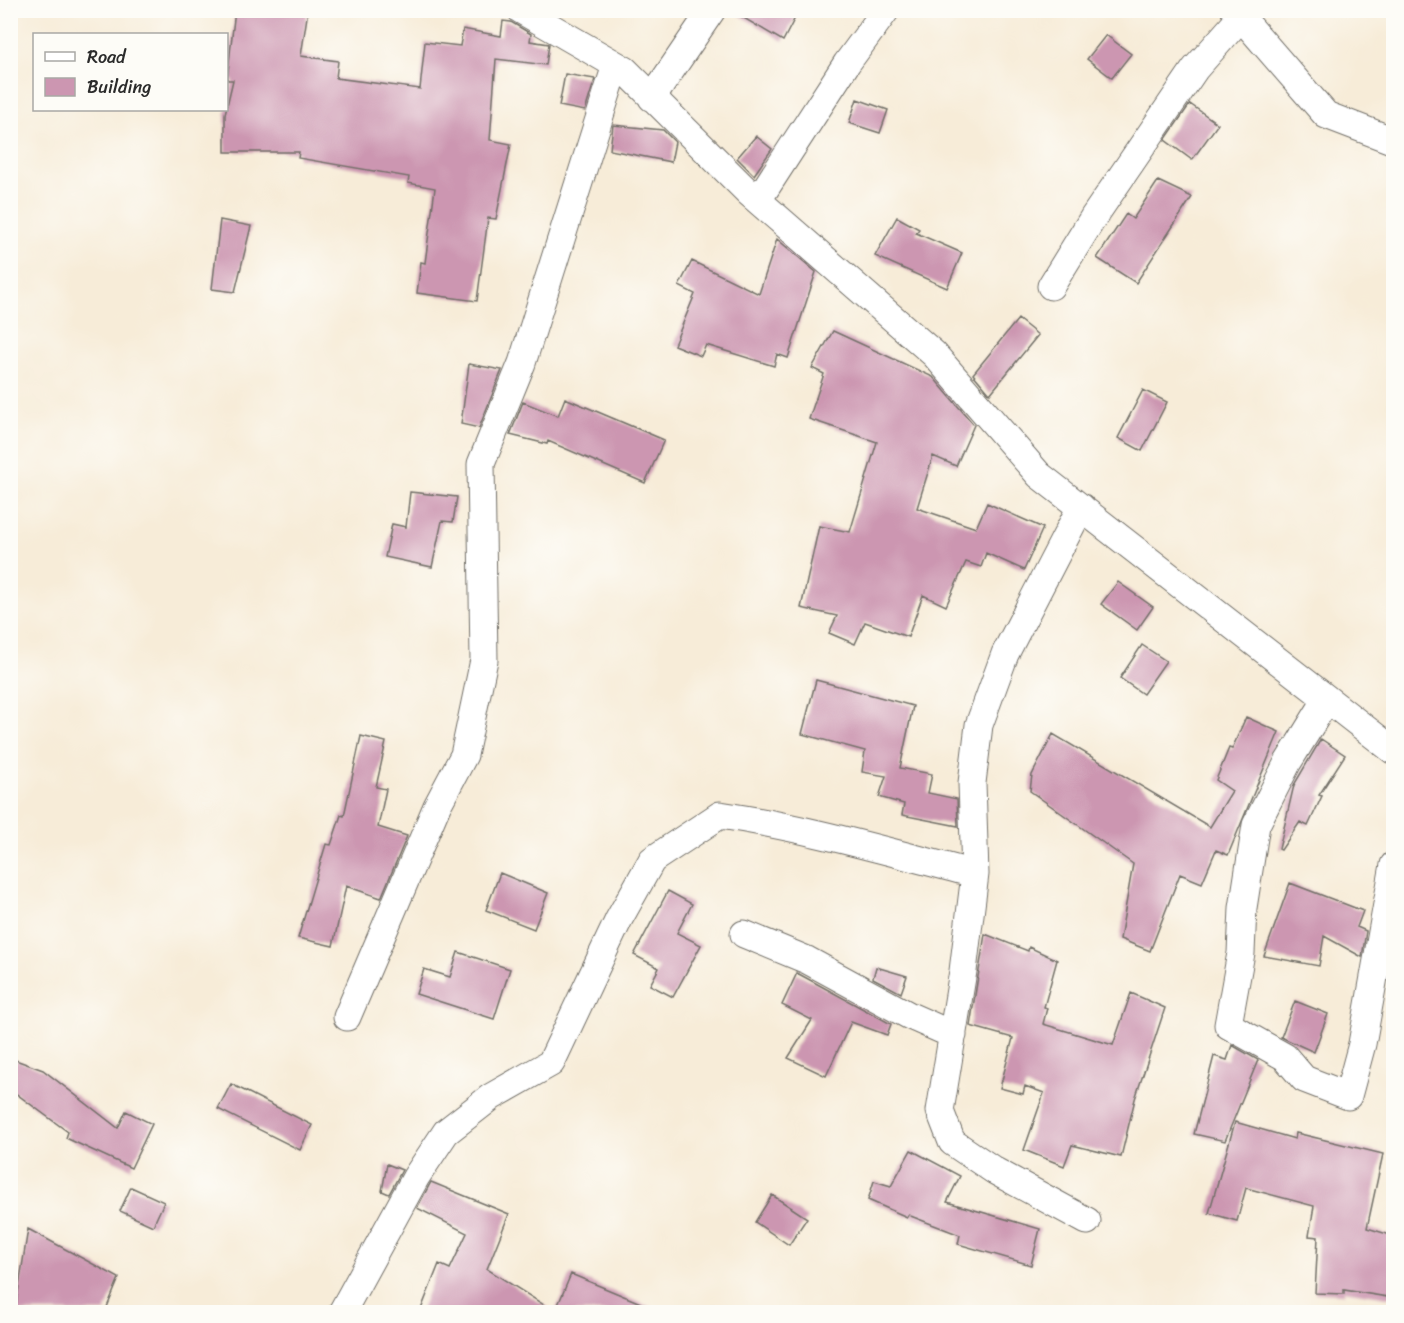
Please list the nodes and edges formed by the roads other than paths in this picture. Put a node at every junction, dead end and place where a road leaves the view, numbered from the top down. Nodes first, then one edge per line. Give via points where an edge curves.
1 (521, 10) edge
2 (712, 10) edge
3 (886, 10) edge
4 (1238, 14) edge
5 (616, 65) junction
6 (652, 98) junction
7 (1394, 141) edge
8 (758, 200) junction
9 (1051, 286) dead end
10 (1082, 507) junction
11 (1327, 699) junction
12 (1394, 751) edge
13 (1394, 865) edge
14 (975, 874) junction
15 (744, 934) dead end
16 (347, 1017) dead end
17 (953, 1035) junction
18 (1086, 1221) dead end
19 (342, 1312) edge

1 - 5 street
2 - 6 street
3 - 8 street
4 - 7 street via 1326,115
4 - 9 street via 1195,69
5 - 6 street
5 - 16 street via 522,363 481,464 484,660 464,755
6 - 8 street
8 - 10 street via 934,354 1039,475
10 - 11 street
10 - 14 street via 1005,654 979,725 972,783
11 - 12 street
11 - 13 street via 1288,762 1256,825 1228,1024 1285,1057 1304,1079 1348,1096 1362,1044
14 - 17 street
14 - 19 street via 846,839 720,815 652,860 619,919 551,1063 491,1097 446,1132 416,1177
15 - 17 street via 807,960
17 - 18 street via 940,1111 952,1142 995,1171

